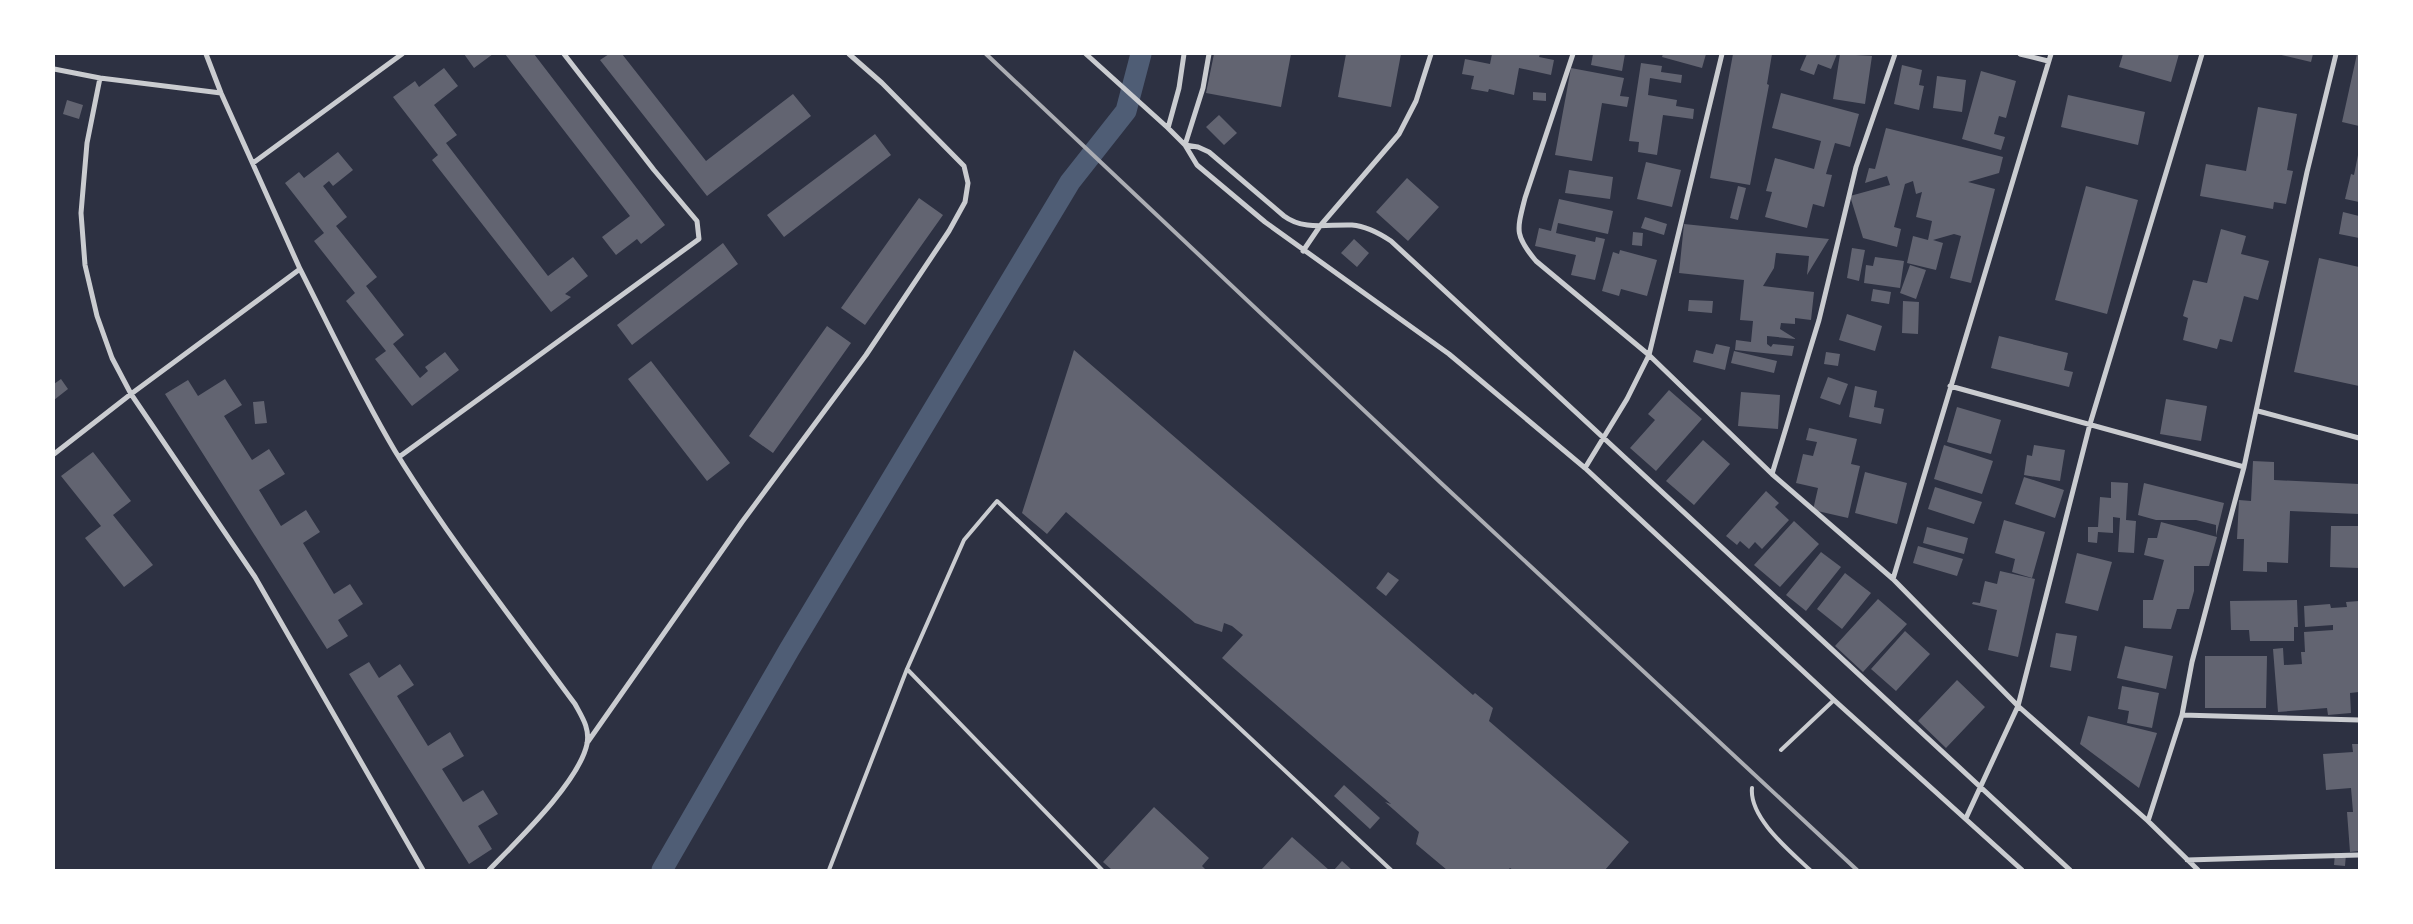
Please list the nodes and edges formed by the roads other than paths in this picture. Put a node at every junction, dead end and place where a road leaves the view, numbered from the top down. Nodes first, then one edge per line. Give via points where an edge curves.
1 (206, 54) edge
2 (402, 54) edge
3 (564, 54) edge
4 (848, 54) edge
5 (1086, 54) edge
6 (1184, 54) edge
7 (1209, 54) edge
8 (1432, 54) edge
9 (1573, 54) edge
10 (1722, 54) edge
11 (1895, 54) edge
12 (2020, 54) edge
13 (2051, 54) edge
14 (2202, 54) edge
15 (2336, 54) edge
16 (2048, 61) junction
17 (54, 69) edge
18 (100, 78) junction
19 (221, 93) junction
20 (1168, 128) junction
21 (1185, 145) junction
22 (253, 163) junction
23 (1320, 226) junction
24 (1303, 251) junction
25 (300, 269) junction
26 (1649, 355) junction
27 (1950, 386) junction
28 (131, 394) junction
29 (2258, 411) junction
30 (2090, 424) junction
31 (1605, 438) junction
32 (2359, 438) edge
33 (54, 454) edge
34 (399, 457) junction
35 (2244, 467) junction
36 (1585, 468) junction
37 (1772, 474) junction
38 (1892, 579) junction
39 (907, 669) junction
40 (1834, 700) junction
41 (2018, 706) junction
42 (2182, 715) junction
43 (2359, 720) edge
44 (587, 743) junction
45 (1781, 750) dead end
46 (1752, 788) dead end
47 (1981, 788) junction
48 (1966, 818) junction
49 (2148, 821) junction
50 (2359, 855) edge
51 (2186, 860) junction
52 (423, 870) edge
53 (489, 870) edge
54 (829, 870) edge
55 (1102, 870) edge
56 (1391, 870) edge
57 (1810, 870) edge
58 (2022, 870) edge
59 (2070, 870) edge
60 (2198, 870) edge

1 - 19 street
2 - 22 street
3 - 34 street via 697,221 699,239
4 - 44 street via 882,83 964,166 968,183 965,202 866,355 742,522
5 - 20 street
6 - 20 street
7 - 21 street via 1204,88
8 - 23 street via 1416,101 1400,134
9 - 26 street via 1525,198 1520,221 1521,243 1536,261
10 - 26 street
11 - 37 street via 1856,167 1819,320
12 - 16 street
13 - 16 street
14 - 30 street
15 - 29 street via 2307,172
16 - 27 street
17 - 18 street
18 - 19 street
18 - 28 street via 87,143 81,213 85,265 97,316 112,358
19 - 22 street
20 - 21 street
21 - 23 street via 1209,152 1290,220
21 - 24 street via 1197,165
22 - 25 street
23 - 24 street
23 - 31 street via 1354,225 1380,233 1391,241
24 - 36 street via 1449,354
25 - 28 street
25 - 34 street
26 - 31 street
26 - 37 street
27 - 30 street
27 - 38 street
28 - 33 street
28 - 52 street via 255,577
29 - 32 street
29 - 35 street
30 - 35 street
30 - 41 street
31 - 36 street
31 - 47 street
34 - 44 street via 444,527 575,704 587,726
35 - 42 street via 2192,662
36 - 40 street
37 - 38 street
38 - 41 street
39 - 54 lane
39 - 55 lane
39 - 56 lane via 964,540 997,501
40 - 45 lane
40 - 48 street
41 - 47 street
41 - 49 street
42 - 43 street
42 - 49 street
44 - 53 street via 574,773 531,826
46 - 57 lane via 1757,811 1779,841
47 - 48 street
47 - 59 street
48 - 58 street
49 - 51 street
50 - 51 street
51 - 60 street

